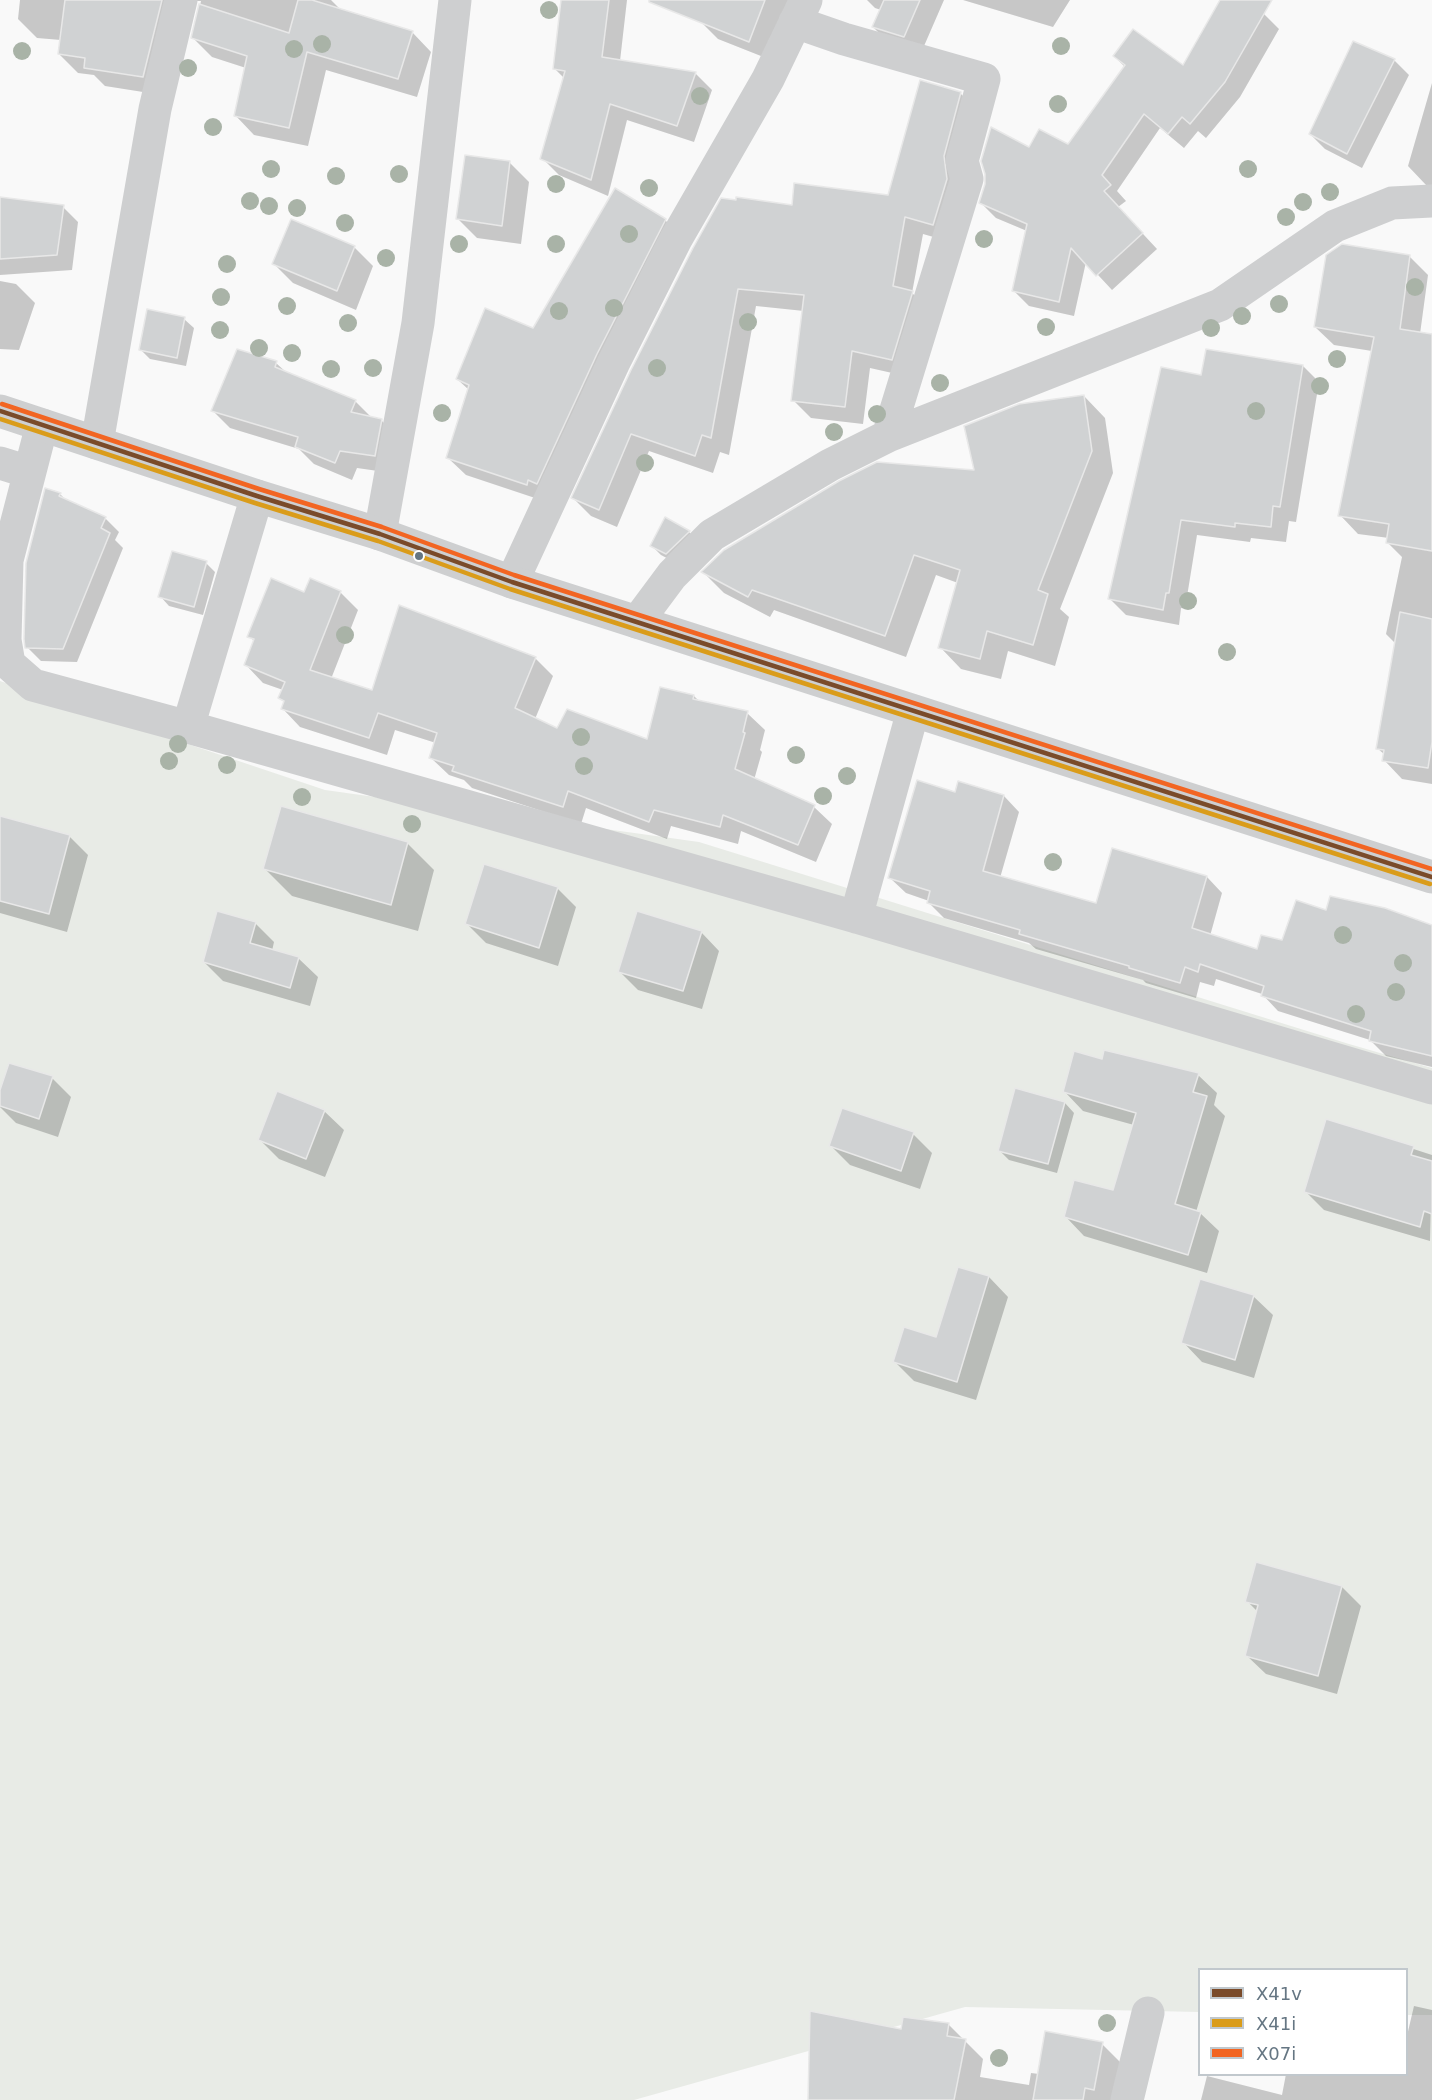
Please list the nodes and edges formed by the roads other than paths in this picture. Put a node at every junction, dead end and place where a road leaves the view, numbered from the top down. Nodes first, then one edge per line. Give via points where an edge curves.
1 (181, 0) edge
2 (455, 0) edge
3 (801, 11) edge
4 (1432, 201) edge
5 (0, 411) edge
6 (42, 424) junction
7 (888, 436) junction
8 (97, 443) junction
9 (14, 468) edge
10 (257, 496) junction
11 (380, 534) junction
12 (512, 582) junction
13 (637, 622) junction
14 (913, 711) junction
15 (188, 727) junction
16 (1432, 877) edge
17 (856, 917) junction
18 (1432, 1089) edge
19 (1148, 2013) dead end
20 (1127, 2100) edge

1 - 8 street via 155,109
2 - 11 street via 418,323
3 - 7 street via 844,39 984,79 962,161 967,179
3 - 12 street via 768,79 676,239
4 - 7 street via 1392,203 1335,226 1220,305
5 - 6 street
6 - 8 street
6 - 9 street
7 - 13 street via 830,465 712,535 672,575
8 - 10 street
9 - 15 street via 4,640 9,664 33,685
10 - 11 street
10 - 15 street
11 - 12 street
12 - 13 street
13 - 14 street
14 - 16 street
14 - 17 street
15 - 17 street
17 - 18 street
19 - 20 street

